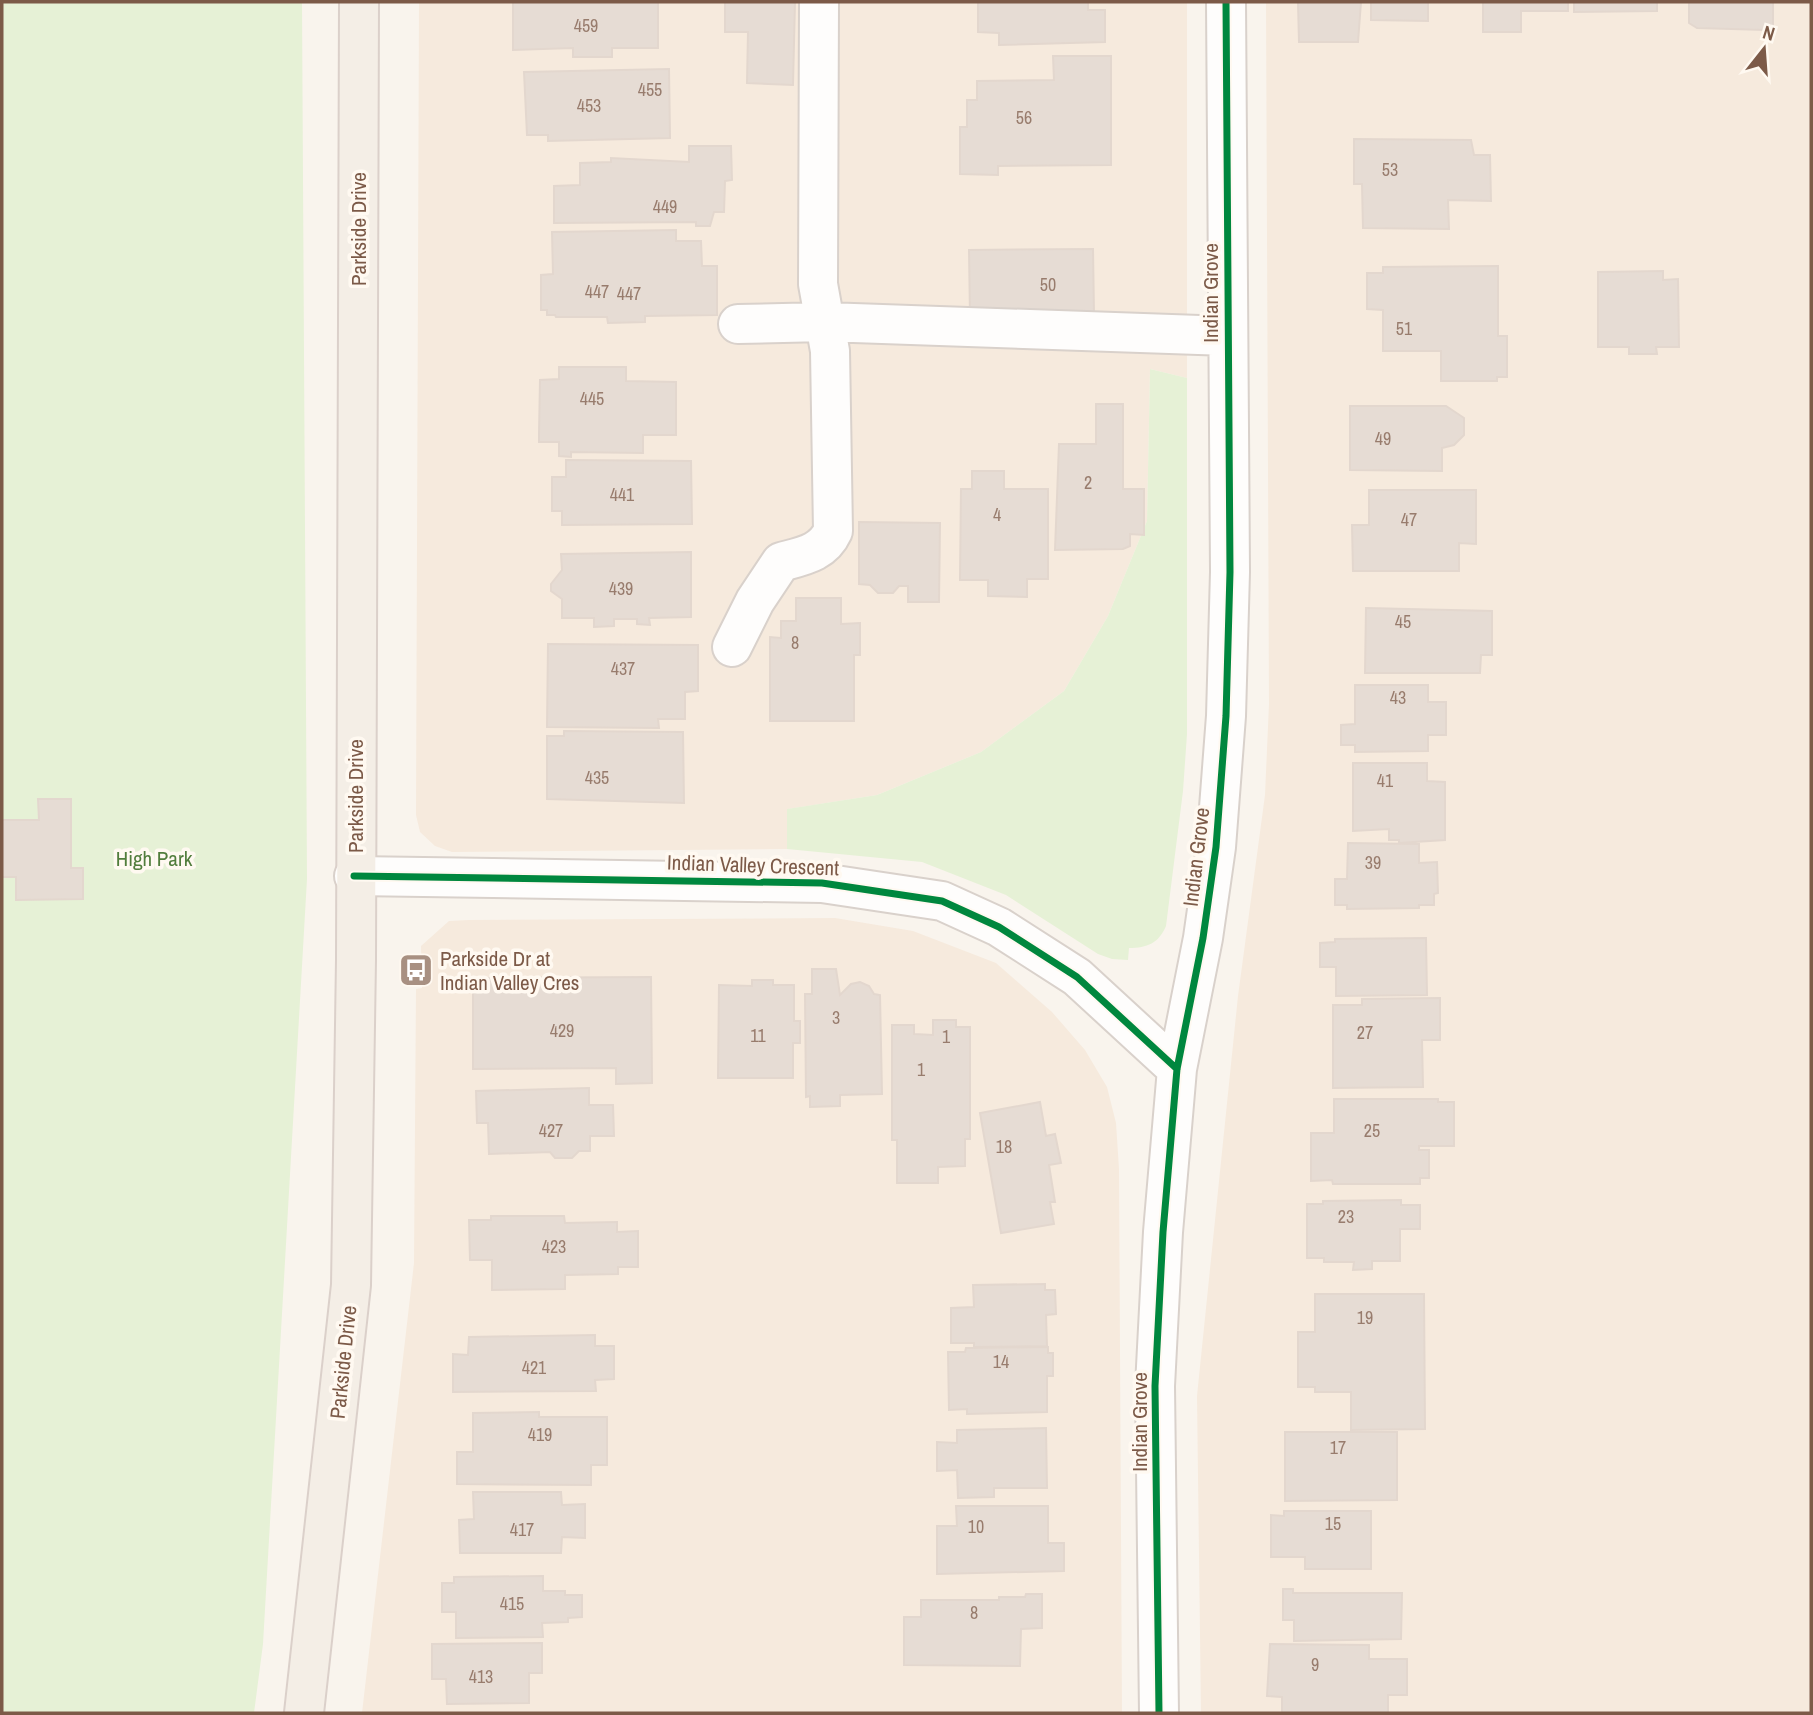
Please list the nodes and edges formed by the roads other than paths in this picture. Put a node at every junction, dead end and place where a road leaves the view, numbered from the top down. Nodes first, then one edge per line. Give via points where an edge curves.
1 (359, 2) edge
2 (819, 2) edge
3 (1226, 2) edge
4 (825, 322) junction
5 (738, 324) dead end
6 (1228, 336) junction
7 (732, 647) dead end
8 (354, 876) junction
9 (1177, 1069) junction
10 (303, 1713) edge
11 (1159, 1713) edge

1 - 8 main road, Parkside Drive
2 - 4 street via 818,284
3 - 6 street, Indian Grove
4 - 5 street
4 - 6 street
4 - 7 street via 830,351 833,531 827,544 810,555 781,562
6 - 9 street, Indian Grove via 1226,716 1214,860
8 - 9 street, Indian Valley Crescent via 822,883 942,901 999,927 1077,977
8 - 10 main road, Parkside Drive via 351,1285
9 - 11 street, Indian Grove via 1155,1386

